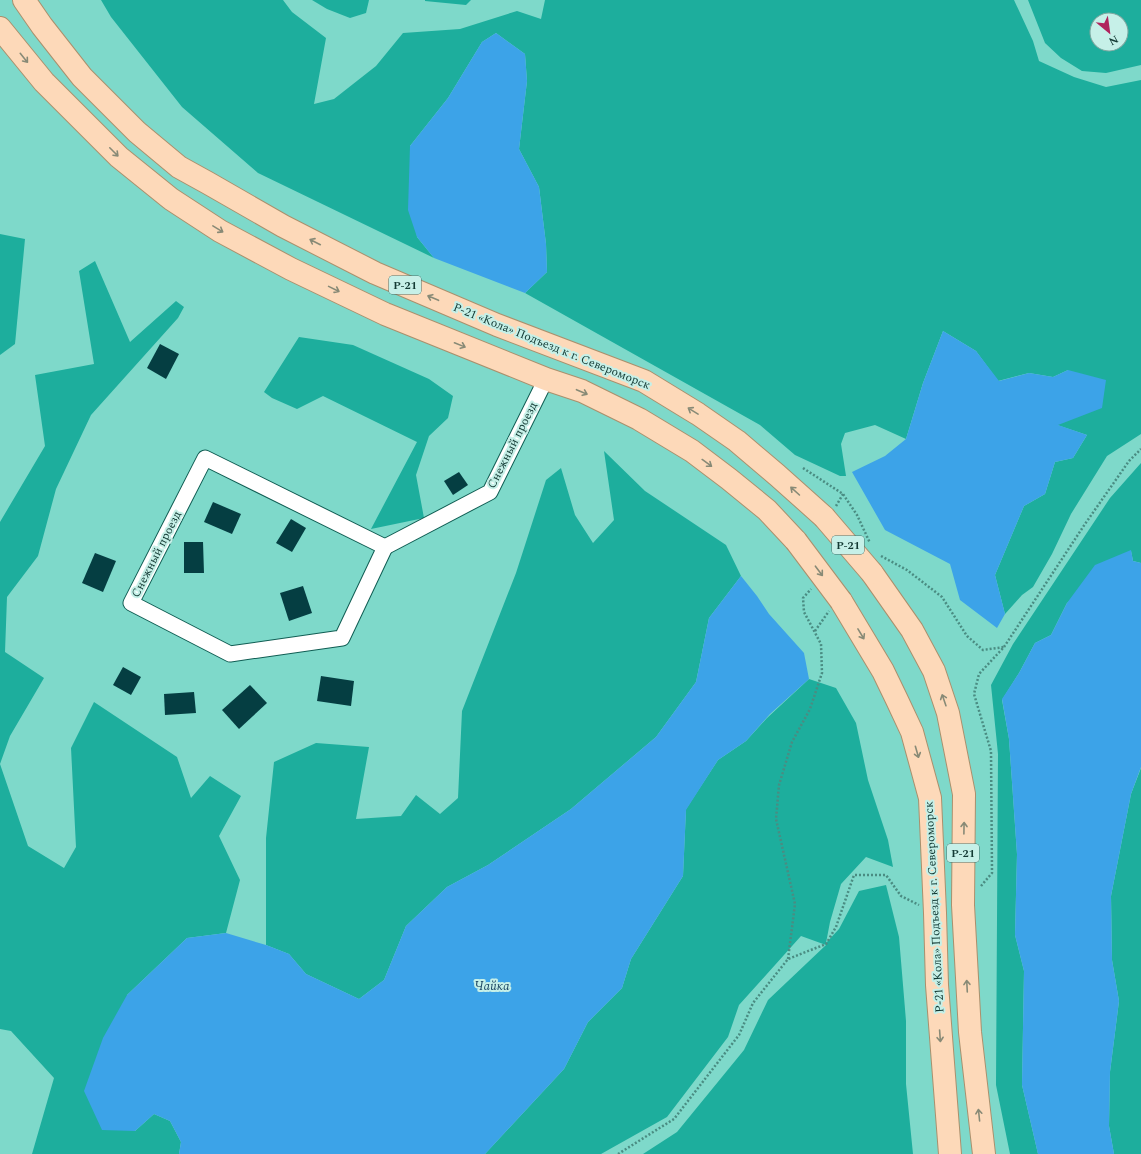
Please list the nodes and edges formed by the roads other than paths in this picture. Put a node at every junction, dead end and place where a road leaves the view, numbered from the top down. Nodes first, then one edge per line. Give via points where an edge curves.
1 (24, 0) edge
2 (0, 28) edge
3 (546, 379) junction
4 (385, 547) junction
5 (950, 1154) edge
6 (984, 1154) edge

6 -> 1 main road, Р-21 «Кола» Подъезд к г. Североморск / Р-21, bridge via 970,1032 962,905 964,794 948,713 934,671 874,563 737,441 644,381 497,325 375,273 283,226 178,167 137,132 82,77
2 -> 3 main road, Р-21 via 44,82 119,157 171,199 220,231 291,269 385,314
3 - 4 street, Снежный проезд via 490,492
3 -> 5 main road, Р-21 «Кола» Подъезд к г. Североморск / Р-21, bridge via 582,391 638,419 692,451 767,510 796,541 840,599 883,671 912,732 930,798 937,984
4 - 4 street, Снежный проезд via 205,458 131,603 230,654 342,638

